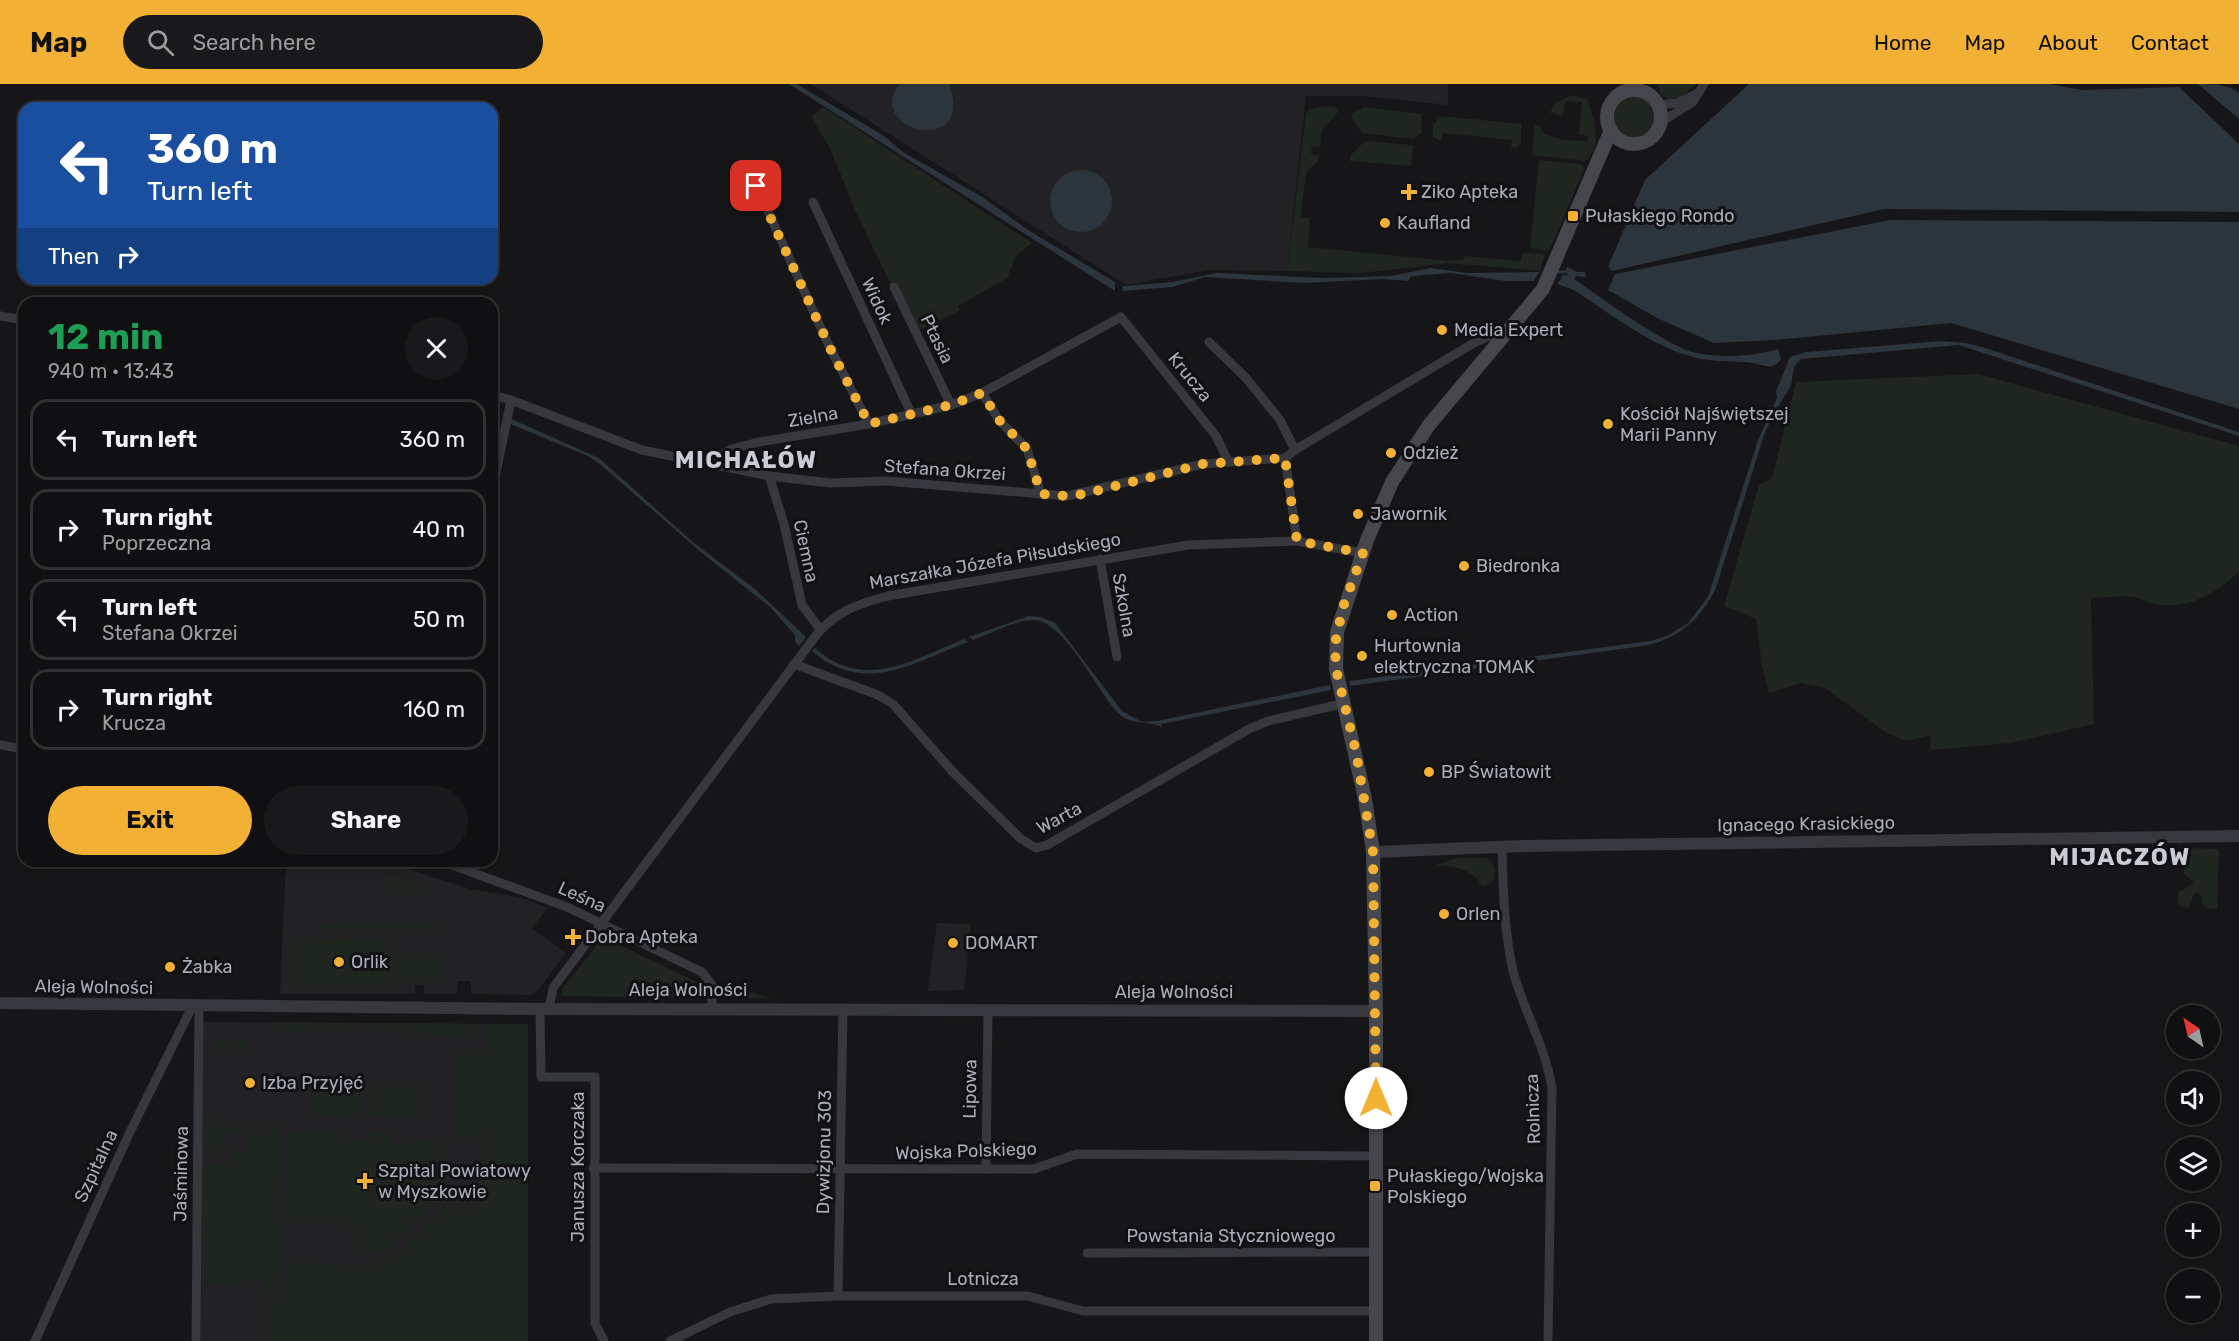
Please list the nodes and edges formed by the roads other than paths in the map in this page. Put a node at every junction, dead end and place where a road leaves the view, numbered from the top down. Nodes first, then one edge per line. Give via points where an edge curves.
1 (1704, 84) edge
2 (1637, 87) edge
3 (1699, 93) junction
4 (1655, 95) edge
5 (1661, 122) junction
6 (1611, 130) junction
7 (1627, 143) junction
8 (747, 165) dead end
9 (1589, 180) junction
10 (813, 202) dead end
11 (894, 287) dead end
12 (0, 316) edge
13 (1120, 317) joint
14 (18, 319) edge
15 (1511, 326) junction
16 (1209, 342) dead end
17 (982, 393) junction
18 (498, 398) edge
19 (510, 405) junction
20 (951, 405) junction
21 (911, 413) junction
22 (869, 424) junction
23 (1295, 450) junction
24 (1285, 458) junction
25 (498, 460) edge
26 (1228, 461) junction
27 (709, 464) junction
28 (769, 476) junction
29 (1041, 494) junction
30 (1297, 541) junction
31 (1363, 553) junction
32 (1100, 559) junction
33 (820, 630) junction
34 (1117, 657) dead end
35 (794, 664) junction
36 (1345, 702) junction
37 (0, 745) edge
38 (18, 748) edge
39 (2239, 836) edge
40 (1502, 847) junction
41 (1373, 852) junction
42 (457, 867) edge
43 (601, 923) junction
44 (0, 1004) edge
45 (195, 1007) junction
46 (712, 1008) junction
47 (843, 1008) junction
48 (544, 1009) junction
49 (988, 1009) junction
50 (1376, 1011) junction
51 (1375, 1156) junction
52 (593, 1168) junction
53 (986, 1169) junction
54 (841, 1170) junction
55 (1087, 1252) dead end
56 (1375, 1252) junction
57 (838, 1296) junction
58 (1375, 1311) junction
59 (35, 1341) edge
60 (196, 1341) edge
61 (604, 1341) edge
62 (670, 1341) edge
63 (1376, 1341) edge
64 (1548, 1341) edge

1 - 3 street
2 - 4 main road
2 - 6 main road via 1618,95 1610,105 1607,117
3 - 4 street via 1677,103
3 - 5 street via 1693,102
4 - 5 main road
5 - 7 main road via 1656,134 1646,141
6 - 7 main road
6 - 9 main road
7 - 9 main road via 1616,148
8 - 22 street
9 - 15 main road via 1543,289
10 - 21 street, Widok
11 - 20 street, Ptasia
12 - 14 street
13 - 17 street, Zielna
13 - 26 street, Krucza via 1216,436
15 - 23 street via 1472,344
15 - 31 main road via 1455,391 1403,462
16 - 23 street via 1246,378 1280,420
17 - 20 street, Zielna
17 - 29 street via 999,420 1027,449
18 - 19 street, Stefana Okrzei
19 - 25 street
19 - 27 street, Stefana Okrzei via 642,450
20 - 21 street, Zielna
21 - 22 street, Zielna
22 - 27 street, Zielna via 759,442 731,449
23 - 24 street
24 - 26 street, Stefana Okrzei
24 - 30 street
26 - 29 street, Stefana Okrzei via 1084,494
27 - 28 street, Stefana Okrzei
28 - 29 street, Stefana Okrzei
28 - 33 street, Ciemna via 802,605
30 - 31 street, Marszałka Józefa Piłsudskiego
30 - 32 street, Marszałka Józefa Piłsudskiego via 1188,545
31 - 36 main road via 1337,632 1337,672
32 - 33 street, Marszałka Józefa Piłsudskiego via 865,601 839,613
32 - 34 street, Szkolna
33 - 35 street, Marszałka Józefa Piłsudskiego
35 - 36 street, Warta via 893,704 952,772 1021,839 1036,848 1249,729
35 - 43 street, Marszałka Józefa Piłsudskiego
36 - 41 main road
37 - 38 street
39 - 40 street, Ignacego Krasickiego
40 - 41 street, Ignacego Krasickiego
40 - 64 street, Rolnicza via 1503,895 1514,972 1544,1051 1552,1088
41 - 50 main road
42 - 43 street, Leśna
43 - 46 street, Leśna via 702,972 712,986
43 - 48 street, Marszałka Józefa Piłsudskiego via 550,992
44 - 45 street, Aleja Wolności
45 - 48 street, Aleja Wolności
45 - 59 street, Szpitalna via 129,1134
45 - 60 street, Jaśminowa
46 - 47 street, Aleja Wolności
46 - 48 street, Aleja Wolności
47 - 49 street, Aleja Wolności
47 - 54 street, Dywizjonu 303
48 - 52 street, Janusza Korczaka via 541,1077 595,1077
49 - 50 street, Aleja Wolności
49 - 53 street, Lipowa
50 - 51 main road
51 - 53 street, Wojska Polskiego via 1077,1154 1034,1169
51 - 56 main road
52 - 54 street, Wojska Polskiego
52 - 61 street, Janusza Korczaka via 595,1323
53 - 54 street, Wojska Polskiego
54 - 57 street, Dywizjonu 303
55 - 56 street, Powstania Styczniowego
56 - 58 main road
57 - 58 street, Lotnicza via 1028,1296 1083,1311
57 - 62 street, Lotnicza via 771,1299 730,1312
58 - 63 main road

